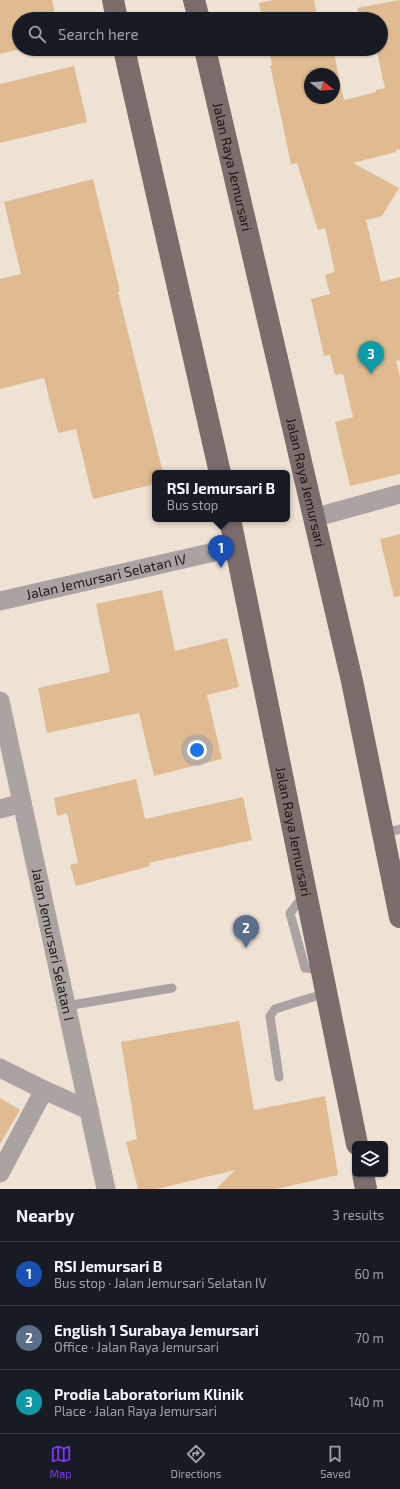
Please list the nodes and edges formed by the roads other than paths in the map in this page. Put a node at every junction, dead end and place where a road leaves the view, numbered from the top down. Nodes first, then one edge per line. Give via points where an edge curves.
1 (113, 0) edge
2 (194, 0) edge
3 (116, 12) edge
4 (197, 12) edge
5 (126, 56) edge
6 (207, 56) edge
7 (219, 470) edge
8 (400, 494) edge
9 (313, 518) junction
10 (231, 522) edge
11 (236, 547) junction
12 (0, 601) edge
13 (0, 701) edge
14 (22, 803) junction
15 (0, 809) edge
16 (391, 832) edge
17 (400, 918) edge
18 (172, 988) dead end
19 (326, 993) junction
20 (66, 1006) junction
21 (0, 1068) edge
22 (279, 1078) dead end
23 (44, 1090) junction
24 (89, 1110) junction
25 (356, 1141) edge
26 (0, 1173) edge
27 (364, 1177) edge
28 (106, 1189) edge
29 (366, 1189) edge

1 - 3 main road
2 - 4 main road
5 - 7 main road
6 - 9 main road, Jalan Raya Jemursari
8 - 9 street
9 - 16 main road, Jalan Raya Jemursari
10 - 11 main road, Jalan Raya Jemursari
11 - 12 street, Jalan Jemursari Selatan IV
11 - 19 main road, Jalan Raya Jemursari
13 - 14 street, Jalan Jemursari Selatan I
14 - 15 street
14 - 20 street, Jalan Jemursari Selatan I
16 - 17 main road, Jalan Raya Jemursari
18 - 20 lane
19 - 22 lane via 275,1009 270,1016
19 - 25 main road, Jalan Raya Jemursari
20 - 24 street, Jalan Jemursari Selatan I
21 - 23 street
23 - 24 street
23 - 26 street
24 - 28 street, Jalan Jemursari Selatan I
27 - 29 main road

